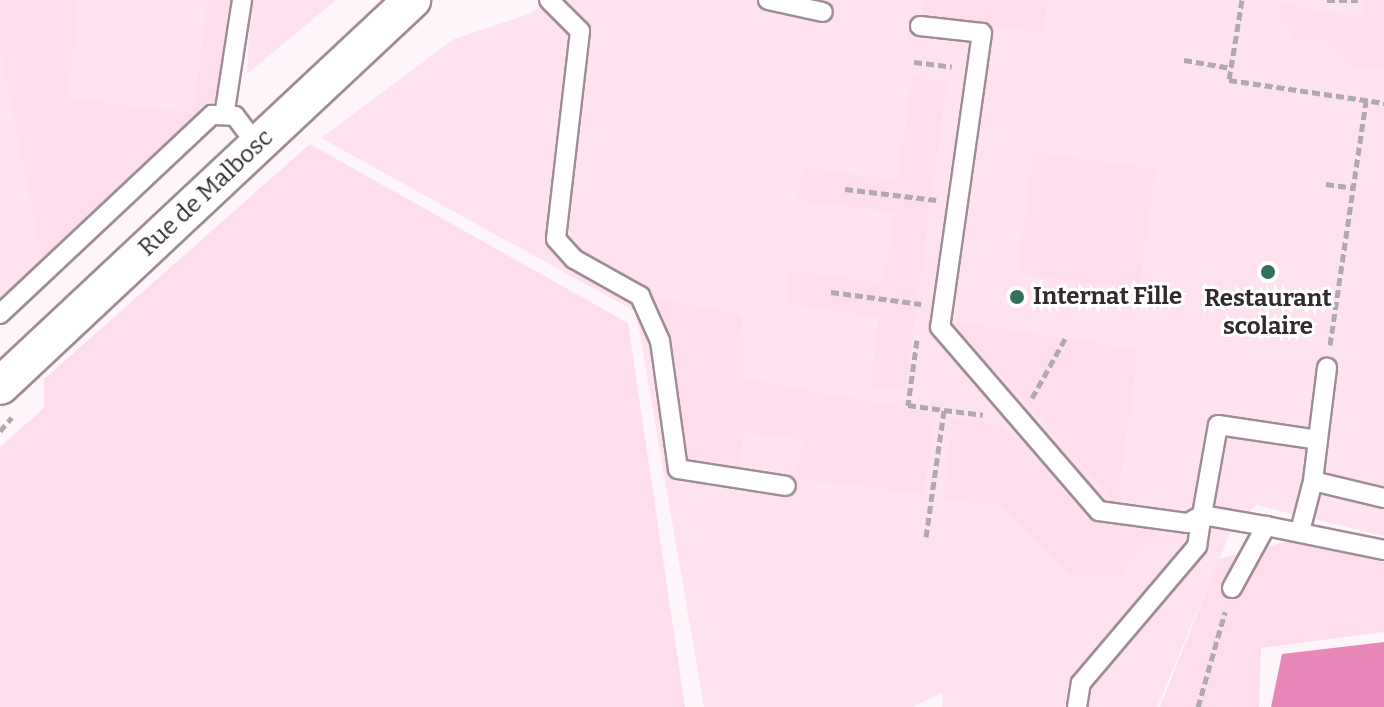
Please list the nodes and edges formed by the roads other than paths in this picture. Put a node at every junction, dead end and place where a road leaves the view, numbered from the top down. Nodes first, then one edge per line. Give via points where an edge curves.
1 (242, 0) edge
2 (412, 0) edge
3 (549, 0) edge
4 (768, 0) edge
5 (823, 12) dead end
6 (920, 26) dead end
7 (225, 110) junction
8 (257, 145) junction
9 (0, 314) edge
10 (1327, 368) road end
11 (0, 386) edge
12 (1318, 440) junction
13 (1313, 481) junction
14 (786, 486) dead end
15 (1384, 498) edge
16 (1202, 515) junction
17 (1266, 526) junction
18 (1300, 531) junction
19 (1384, 550) edge
20 (1232, 588) road end
21 (1077, 707) edge

1 - 7 lane
2 - 8 street, Rue de Malbosc
3 - 14 lane via 580,31 556,239 574,259 640,296 660,341 678,469
4 - 5 lane
6 - 16 lane via 982,33 940,327 1099,511 1188,523
7 - 8 lane
7 - 9 lane
8 - 11 street, Rue de Malbosc
10 - 12 lane
12 - 13 lane
12 - 16 lane via 1218,425
13 - 15 lane
13 - 18 lane
16 - 17 lane
16 - 21 lane via 1197,546 1081,683
17 - 18 lane
17 - 20 lane
18 - 19 lane

